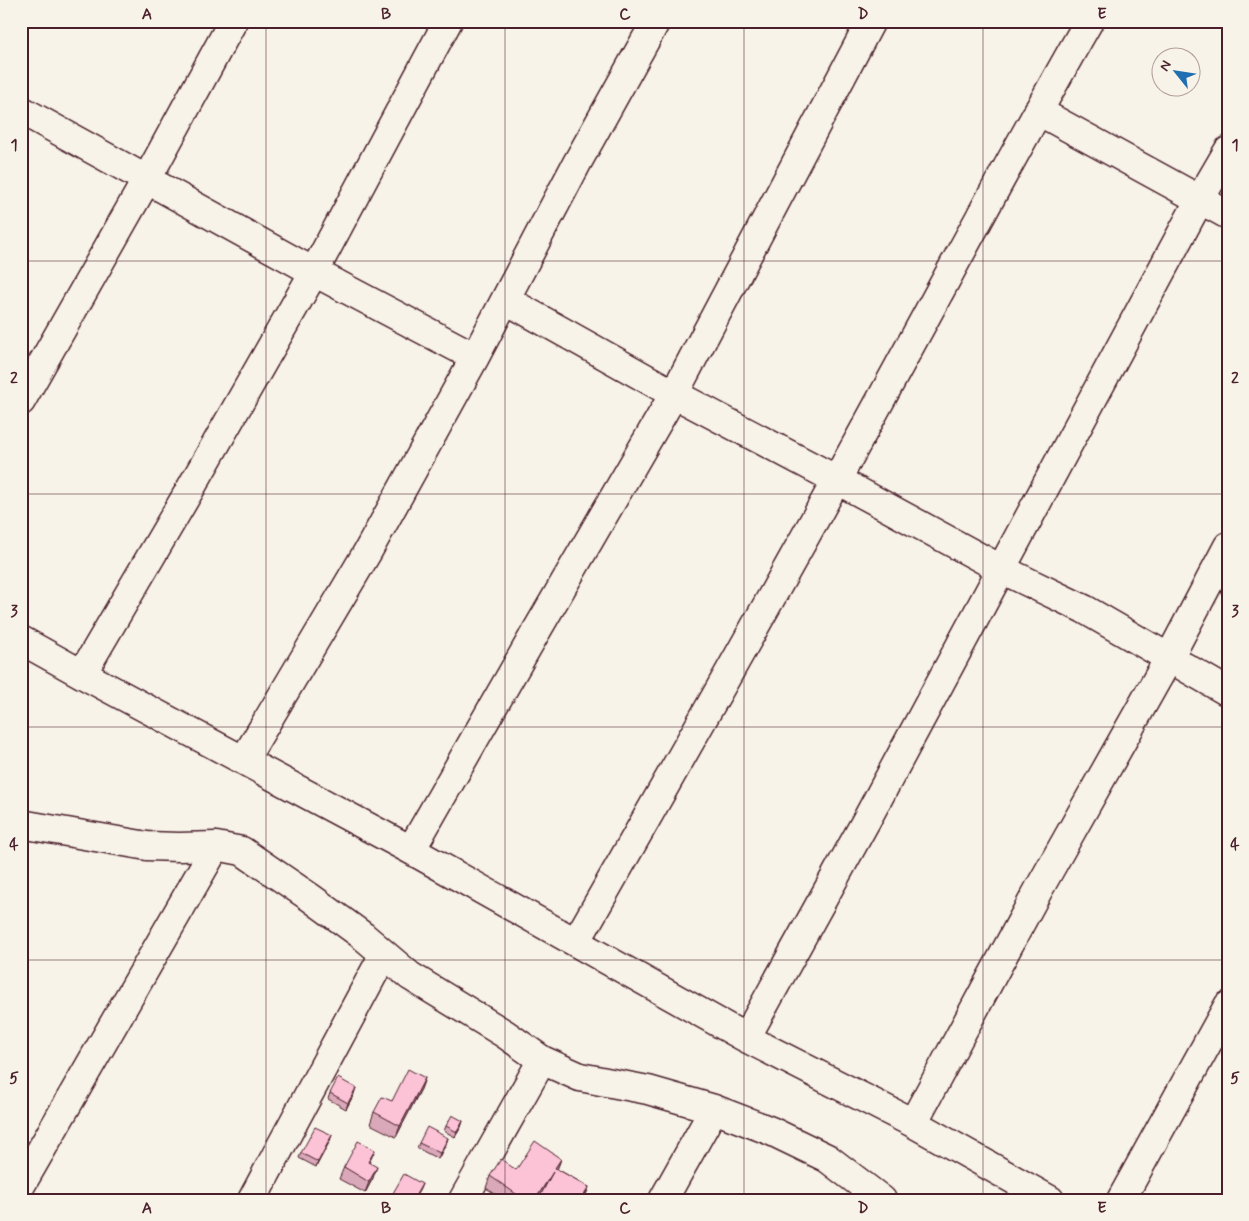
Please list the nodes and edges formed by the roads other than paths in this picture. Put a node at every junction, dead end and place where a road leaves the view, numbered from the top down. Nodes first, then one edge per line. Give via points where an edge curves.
1 (233, 21) edge
2 (448, 21) edge
3 (656, 21) edge
4 (1089, 21) edge
5 (869, 22) edge
6 (21, 110) edge
7 (1038, 112) junction
8 (1228, 151) edge
9 (147, 179) junction
10 (1200, 199) junction
11 (1228, 215) edge
12 (314, 272) junction
13 (506, 300) junction
14 (475, 357) junction
15 (674, 394) junction
16 (21, 401) edge
17 (837, 480) junction
18 (1228, 546) edge
19 (1001, 569) junction
20 (21, 640) edge
21 (1169, 658) junction
22 (82, 674) junction
23 (1228, 692) edge
24 (244, 760) junction
25 (22, 826) edge
26 (216, 846) junction
27 (411, 850) junction
28 (576, 942) junction
29 (384, 954) junction
30 (1228, 1006) edge
31 (746, 1038) junction
32 (542, 1060) junction
33 (714, 1109) junction
34 (912, 1123) junction
35 (21, 1185) edge
36 (252, 1200) edge
37 (463, 1200) edge
38 (663, 1200) edge
39 (882, 1200) edge
40 (1050, 1200) edge
41 (1121, 1200) edge

1 - 9 street
2 - 12 street
3 - 13 street
4 - 7 street
5 - 15 street
6 - 9 street
7 - 10 street
7 - 17 street
8 - 10 street
9 - 12 street
9 - 16 street
10 - 11 street
10 - 19 street
12 - 14 street
12 - 22 street
13 - 14 street
13 - 15 street
14 - 24 street via 368,551
15 - 17 street
15 - 27 street
17 - 19 street
17 - 28 street
18 - 21 street
19 - 21 street via 1084,609
19 - 31 street
20 - 22 street
21 - 23 street
21 - 34 street
22 - 24 street
24 - 27 street
25 - 26 street via 147,846
26 - 29 street via 242,851 258,861
26 - 35 street
27 - 28 street
28 - 31 street
29 - 32 street via 410,976
29 - 36 street
30 - 41 street
31 - 34 street
32 - 33 street via 580,1077 648,1090
32 - 37 street
33 - 38 street
33 - 39 street via 827,1158
34 - 40 street

